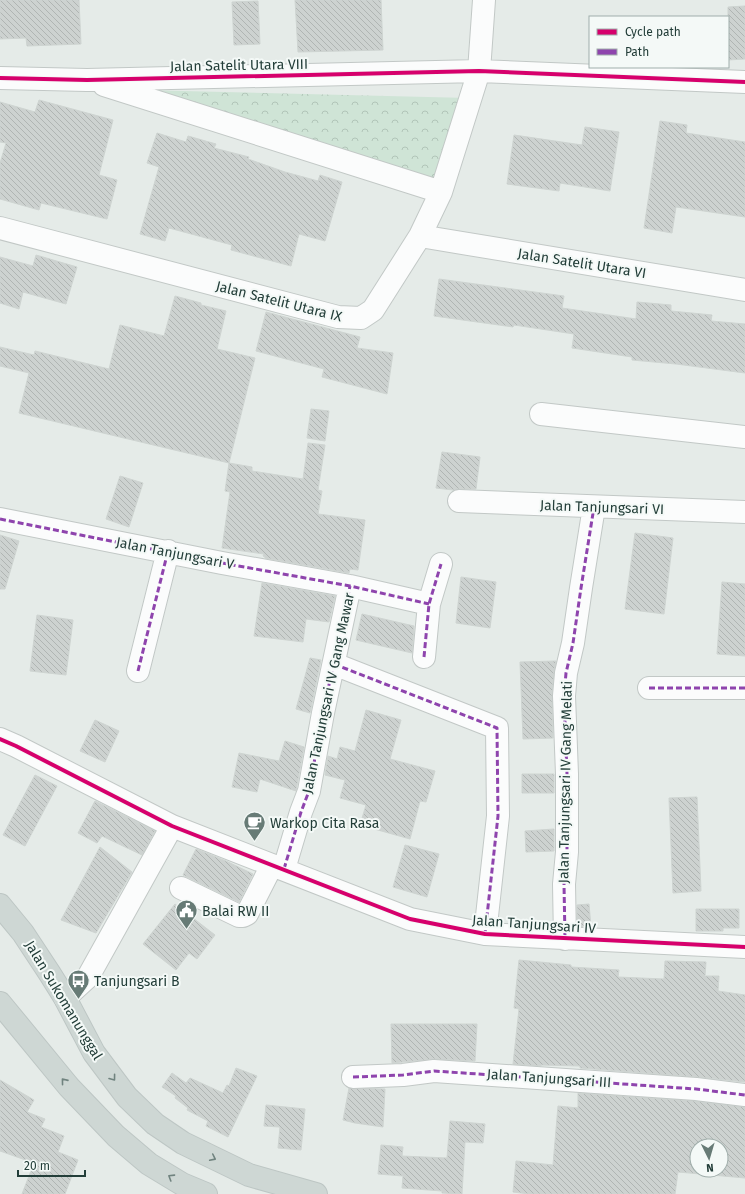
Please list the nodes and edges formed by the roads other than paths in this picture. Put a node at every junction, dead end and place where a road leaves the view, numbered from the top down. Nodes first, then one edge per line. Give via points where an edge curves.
1 (484, 0) edge
2 (479, 72) junction
3 (0, 78) edge
4 (87, 80) junction
5 (745, 82) edge
6 (441, 192) junction
7 (0, 228) edge
8 (420, 236) junction
9 (745, 290) edge
10 (541, 414) dead end
11 (745, 437) edge
12 (459, 501) dead end
13 (594, 507) junction
14 (745, 512) edge
15 (0, 518) edge
16 (168, 552) junction
17 (441, 564) dead end
18 (350, 586) junction
19 (428, 604) junction
20 (424, 657) dead end
21 (334, 664) junction
22 (138, 671) dead end
23 (649, 688) dead end
24 (745, 688) edge
25 (0, 739) edge
26 (172, 826) junction
27 (278, 867) junction
28 (181, 888) dead end
29 (0, 904) edge
30 (485, 934) junction
31 (566, 939) junction
32 (745, 947) edge
33 (65, 998) junction
34 (0, 1003) edge
35 (353, 1078) dead end
36 (745, 1095) edge
37 (206, 1194) edge
38 (316, 1194) edge

1 - 2 street, Jalan Satelit Utara IX
2 - 4 street, Jalan Satelit Utara VIII
2 - 5 street, Jalan Satelit Utara VIII
2 - 6 street, Jalan Satelit Utara IX
3 - 4 street, Jalan Satelit Utara VIII
4 - 6 street, Jalan Satelit Utara VIII
6 - 8 street, Jalan Satelit Utara IX
7 - 8 street, Jalan Satelit Utara IX via 347,318 361,318 373,310
8 - 9 street, Jalan Satelit Utara VI
10 - 11 street
12 - 13 street, Jalan Tanjungsari VI
13 - 14 street, Jalan Tanjungsari VI
13 - 31 street, Jalan Tanjungsari IV Gang Melati via 564,696 567,774 567,852 564,884
15 - 16 street, Jalan Tanjungsari V
16 - 18 street, Jalan Tanjungsari V
16 - 22 street
17 - 19 street
18 - 19 street, Jalan Tanjungsari V
18 - 21 street, Jalan Tanjungsari IV Gang Mawar
19 - 20 street
21 - 27 street, Jalan Tanjungsari IV Gang Mawar via 309,791
21 - 30 street via 496,728 498,816
23 - 24 street
25 - 26 street, Jalan Tanjungsari IV
26 - 27 street, Jalan Tanjungsari IV
26 - 33 street via 88,977
27 - 28 street, Jalan Tanjungsari IV Gang Mawar via 247,914 243,916
27 - 30 street, Jalan Tanjungsari IV via 410,919
29 - 33 main road, Jalan Sukomanunggal
30 - 31 street, Jalan Tanjungsari IV
31 - 32 street, Jalan Tanjungsari IV
33 -> 38 main road, Jalan Sukomanunggal via 94,1053 127,1097 155,1124 183,1143 249,1175
37 -> 34 main road via 182,1184 149,1164 116,1136 70,1087
35 - 36 street, Jalan Tanjungsari III via 434,1071 696,1089

